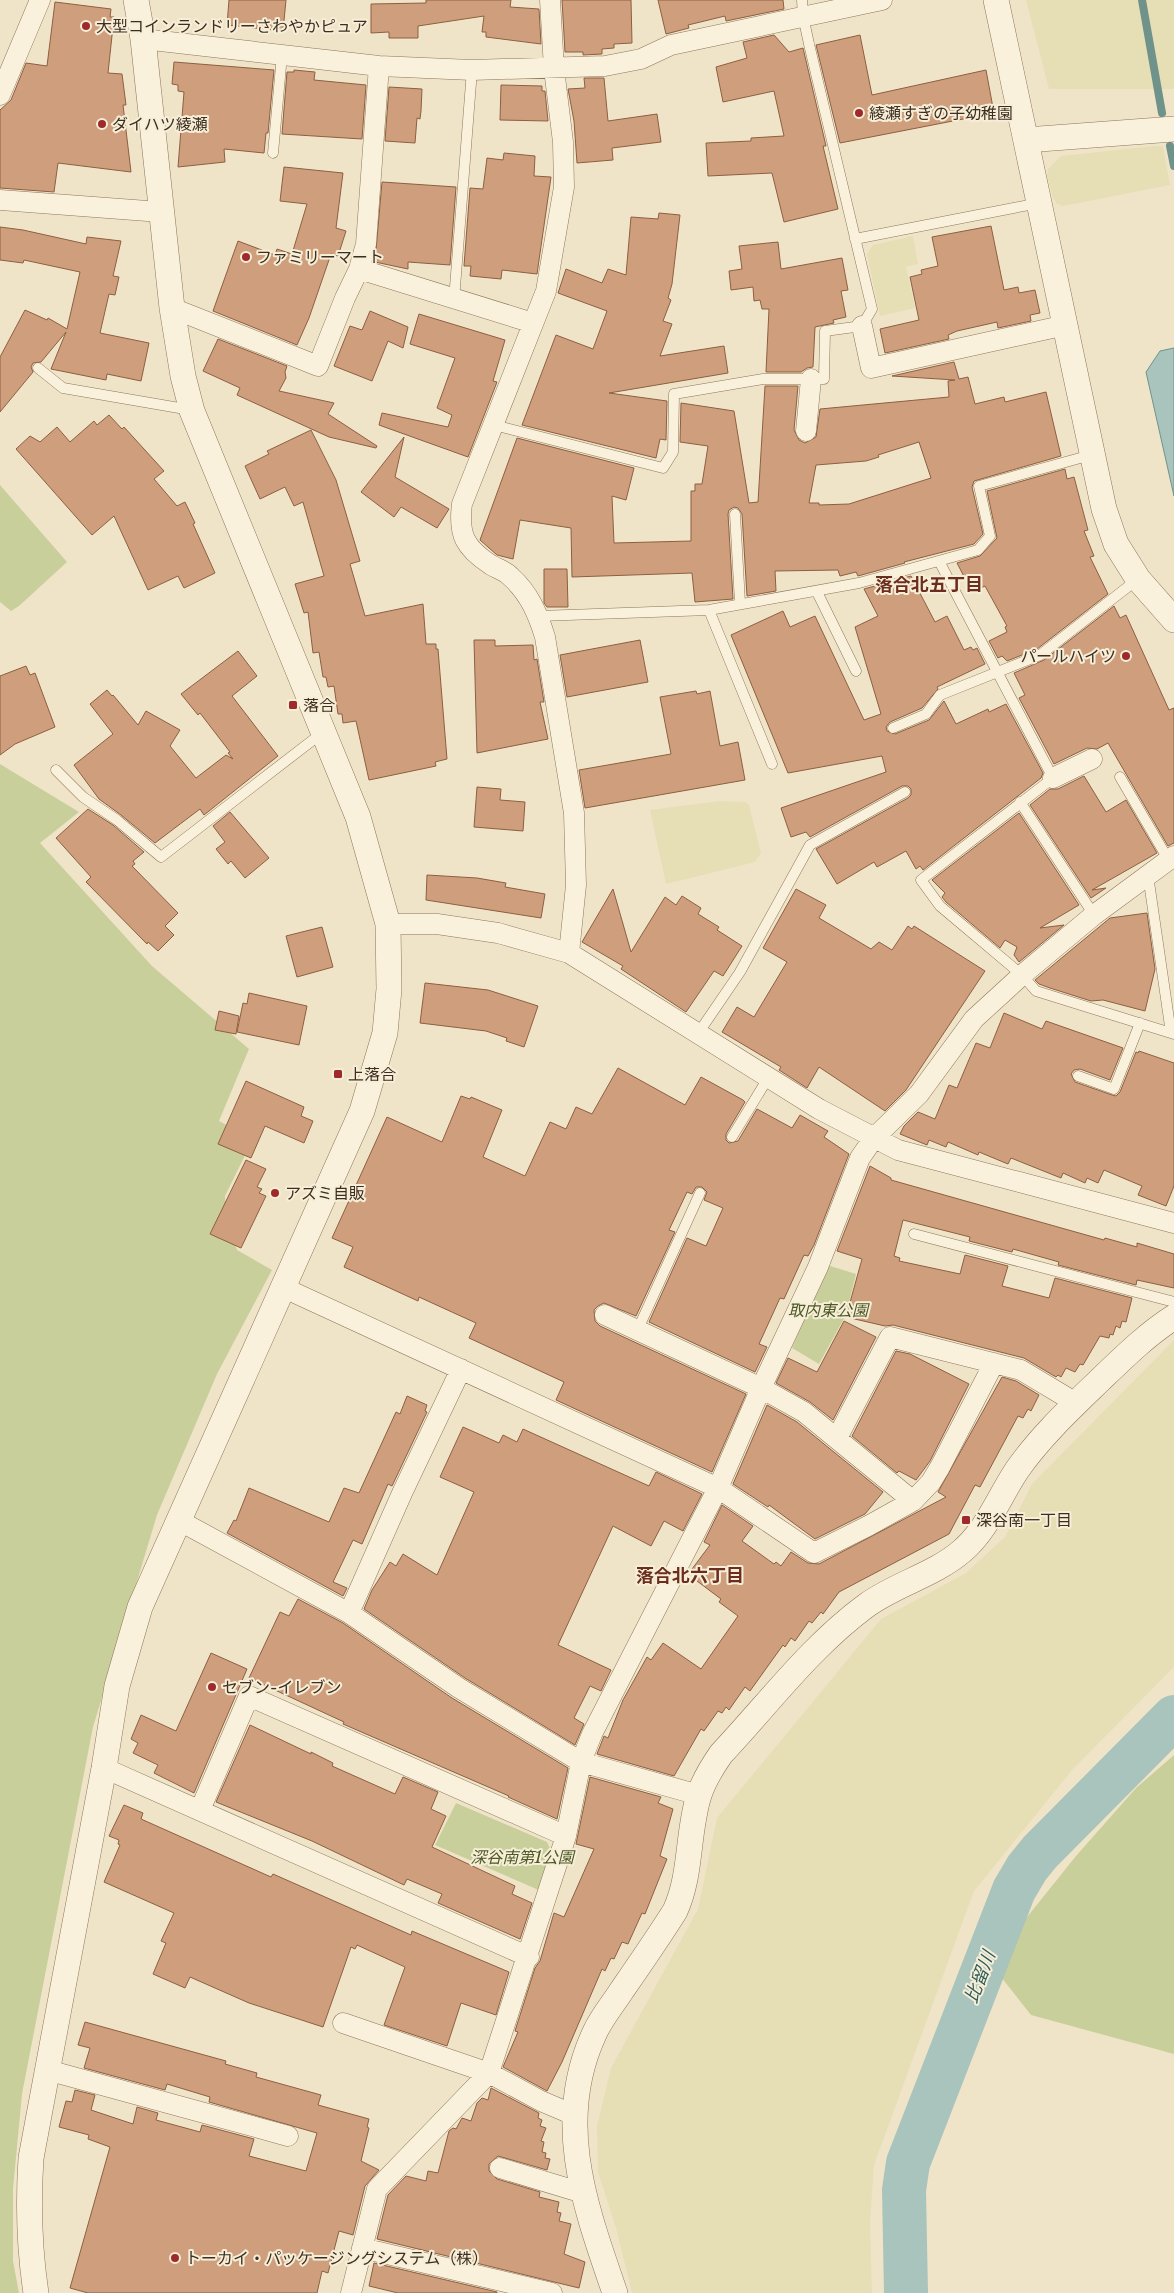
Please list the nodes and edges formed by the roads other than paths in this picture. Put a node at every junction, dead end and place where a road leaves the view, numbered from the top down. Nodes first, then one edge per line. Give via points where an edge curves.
1 (40, 0) edge
2 (136, 0) edge
3 (550, 0) edge
4 (882, 0) edge
5 (996, 0) edge
6 (803, 8) edge
7 (143, 39) junction
8 (282, 55) junction
9 (379, 66) junction
10 (554, 69) junction
11 (472, 70) junction
12 (0, 95) edge
13 (1174, 129) edge
14 (1026, 140) junction
15 (273, 154) dead end
16 (0, 200) edge
17 (1040, 203) junction
18 (161, 212) junction
19 (855, 239) junction
20 (359, 269) junction
21 (454, 300) junction
22 (172, 308) junction
23 (533, 323) junction
24 (1066, 325) junction
25 (862, 326) junction
26 (38, 368) dead end
27 (811, 379) junction
28 (192, 411) junction
29 (494, 425) junction
30 (806, 431) dead end
31 (1091, 455) junction
32 (735, 514) dead end
33 (939, 561) junction
34 (1138, 579) junction
35 (817, 592) junction
36 (740, 603) junction
37 (709, 610) junction
38 (539, 616) junction
39 (1174, 620) edge
40 (856, 671) dead end
41 (998, 672) junction
42 (893, 728) dead end
43 (323, 733) junction
44 (1092, 758) dead end
45 (772, 764) dead end
46 (56, 770) dead end
47 (1120, 777) dead end
48 (1053, 778) junction
49 (905, 792) dead end
50 (1020, 802) junction
51 (1171, 858) edge
52 (1148, 875) junction
53 (1094, 915) junction
54 (388, 924) junction
55 (569, 953) junction
56 (1022, 975) junction
57 (1140, 1023) junction
58 (1172, 1034) edge
59 (698, 1035) junction
60 (1078, 1076) dead end
61 (768, 1078) junction
62 (732, 1137) dead end
63 (873, 1139) junction
64 (700, 1193) dead end
65 (1174, 1223) edge
66 (914, 1234) dead end
67 (282, 1287) junction
68 (1174, 1302) edge
69 (605, 1315) dead end
70 (1174, 1317) edge
71 (638, 1329) junction
72 (994, 1363) junction
73 (461, 1369) junction
74 (761, 1388) junction
75 (1076, 1403) junction
76 (837, 1438) junction
77 (718, 1488) junction
78 (913, 1501) junction
79 (178, 1520) junction
80 (349, 1614) junction
81 (581, 1762) junction
82 (104, 1768) junction
83 (699, 1795) junction
84 (200, 1810) junction
85 (566, 1836) junction
86 (529, 1957) junction
87 (343, 2024) dead end
88 (46, 2070) junction
89 (489, 2073) junction
90 (574, 2115) junction
91 (288, 2136) dead end
92 (500, 2168) dead end
93 (583, 2193) junction
94 (362, 2248) junction
95 (36, 2293) edge
96 (351, 2293) edge
97 (552, 2293) edge
98 (616, 2293) edge

1 - 12 street
2 - 7 street
3 - 10 street
4 - 6 street
5 - 14 street
6 - 10 street via 671,45 641,58 605,66
6 - 19 lane
7 - 8 street
7 - 18 street
8 - 9 street
8 - 15 lane
9 - 11 street
9 - 20 street via 366,244
10 - 11 street
10 - 23 street via 563,142 564,187 546,291
11 - 21 lane
13 - 14 street
14 - 17 street
16 - 18 street
17 - 19 lane
17 - 24 street
18 - 22 street
19 - 25 lane via 872,309
20 - 21 street
20 - 22 street via 318,366
21 - 23 street
22 - 28 street
23 - 29 street
24 - 25 street via 871,368
24 - 31 street
25 - 27 lane via 825,331 824,379
26 - 28 lane via 63,388
27 - 29 lane via 762,379 674,394 672,452 663,468
27 - 30 street
28 - 43 street
29 - 38 street via 462,504 459,522 464,541 473,553 509,574 524,590
31 - 33 lane via 979,486 990,536 978,550
31 - 34 street via 1116,544
32 - 36 lane
33 - 35 lane
33 - 41 lane
34 - 39 street
34 - 41 lane via 1040,655
35 - 36 lane
35 - 40 lane
36 - 37 lane
37 - 38 lane
37 - 45 lane
38 - 55 street via 554,686 574,813 576,885
41 - 42 lane via 940,695 926,714
41 - 48 lane
43 - 46 lane via 161,857 83,797
43 - 54 street via 358,817
44 - 48 street
47 - 51 lane
48 - 50 lane
49 - 59 lane via 810,845 740,972
50 - 53 lane
50 - 56 lane via 921,880 940,906
51 - 52 street
52 - 53 street
52 - 58 lane
53 - 56 street
54 - 55 street via 437,924 498,933
54 - 67 street via 389,988 385,1033 362,1111
55 - 59 street
56 - 57 lane via 1036,991
56 - 63 street via 974,1019 919,1094
57 - 58 lane
57 - 60 lane via 1114,1089
59 - 61 street
61 - 62 lane
61 - 63 street
63 - 65 street via 908,1154
63 - 74 street via 860,1158 818,1267
64 - 71 lane
66 - 68 lane
67 - 73 street
67 - 79 street
69 - 71 street
70 - 75 street via 1148,1336
71 - 74 street
72 - 75 street via 1021,1370
72 - 76 street via 890,1336
72 - 78 street via 940,1467
73 - 77 street
73 - 80 street
74 - 76 street via 804,1412
74 - 77 street
75 - 83 street via 1043,1436 1017,1470 979,1533 962,1551 867,1605 831,1635 721,1754
76 - 78 street
77 - 78 street via 814,1553
77 - 81 street via 592,1734
79 - 80 street
79 - 82 street via 140,1607 123,1660
80 - 81 street via 459,1688
81 - 83 street
81 - 85 street
82 - 84 street
82 - 88 street
83 - 90 street via 681,1899 596,2031 582,2063
84 - 85 street via 249,1696
84 - 86 street
85 - 86 street
86 - 89 street
87 - 89 street
88 - 91 street
88 - 95 street via 28,2206 30,2256
89 - 90 street
89 - 94 street via 377,2189
90 - 93 street
92 - 93 street
93 - 98 street
94 - 96 street
94 - 97 street

